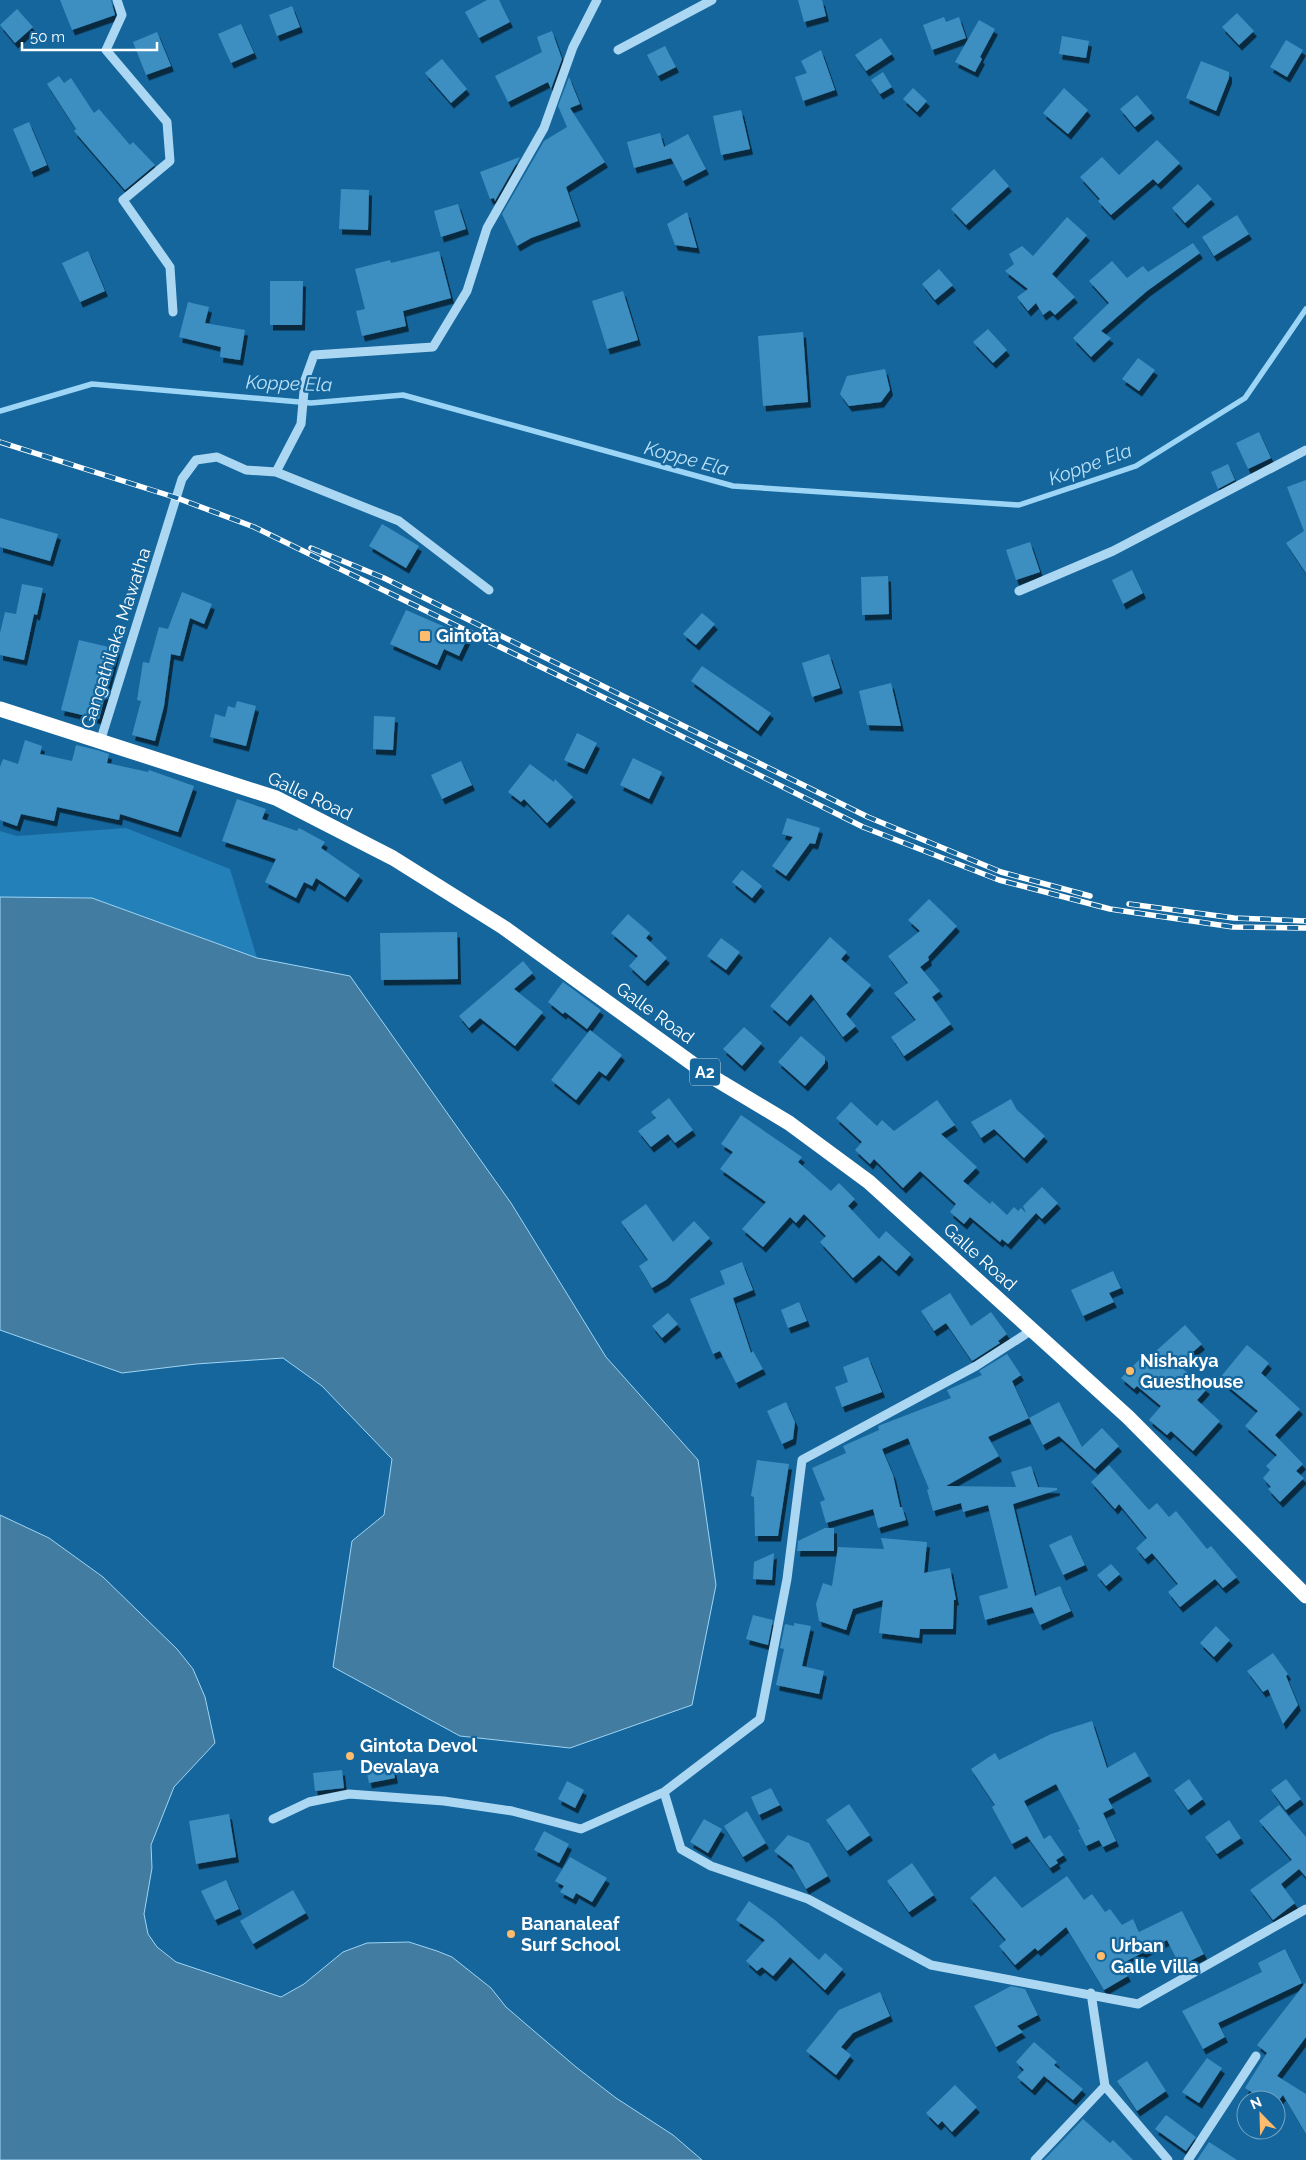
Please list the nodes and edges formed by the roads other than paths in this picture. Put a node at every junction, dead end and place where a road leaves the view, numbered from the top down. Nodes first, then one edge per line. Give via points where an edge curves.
1 (117, 0) edge
2 (597, 0) edge
3 (712, 0) edge
4 (618, 50) dead end
5 (173, 312) dead end
6 (1306, 450) edge
7 (276, 472) junction
8 (488, 590) dead end
9 (1019, 591) dead end
10 (0, 709) edge
11 (100, 742) junction
12 (1032, 1330) junction
13 (1306, 1596) edge
14 (664, 1792) junction
15 (273, 1819) dead end
16 (1306, 1910) edge
17 (1091, 1993) junction
18 (1256, 2056) dead end
19 (1105, 2086) junction
20 (1035, 2160) edge
21 (1168, 2160) edge
22 (1188, 2160) edge

1 - 5 street via 122,15 106,50 167,122 170,161 123,200 170,266
2 - 7 street via 573,47 544,128 487,228 467,291 433,347 314,356 304,380 300,424
3 - 4 street
6 - 9 street via 1113,551
7 - 8 street, Gangathilaka Mawatha via 399,521
7 - 11 street, Gangathilaka Mawatha via 246,470 217,457 196,460 182,479
10 - 11 highway, Galle Road / A2
11 - 12 highway, Galle Road / A2 via 276,798 393,858 503,926 704,1072 789,1123 869,1182
12 - 13 highway, Galle Road / A2 via 1128,1417
12 - 14 street via 976,1366 802,1460 787,1579 760,1719
14 - 15 street via 581,1829 512,1812 444,1801 349,1794 309,1802
14 - 17 street via 681,1849 711,1866 808,1899 931,1965
16 - 17 street via 1138,2004
17 - 19 street
18 - 22 street
19 - 20 street
19 - 21 street

